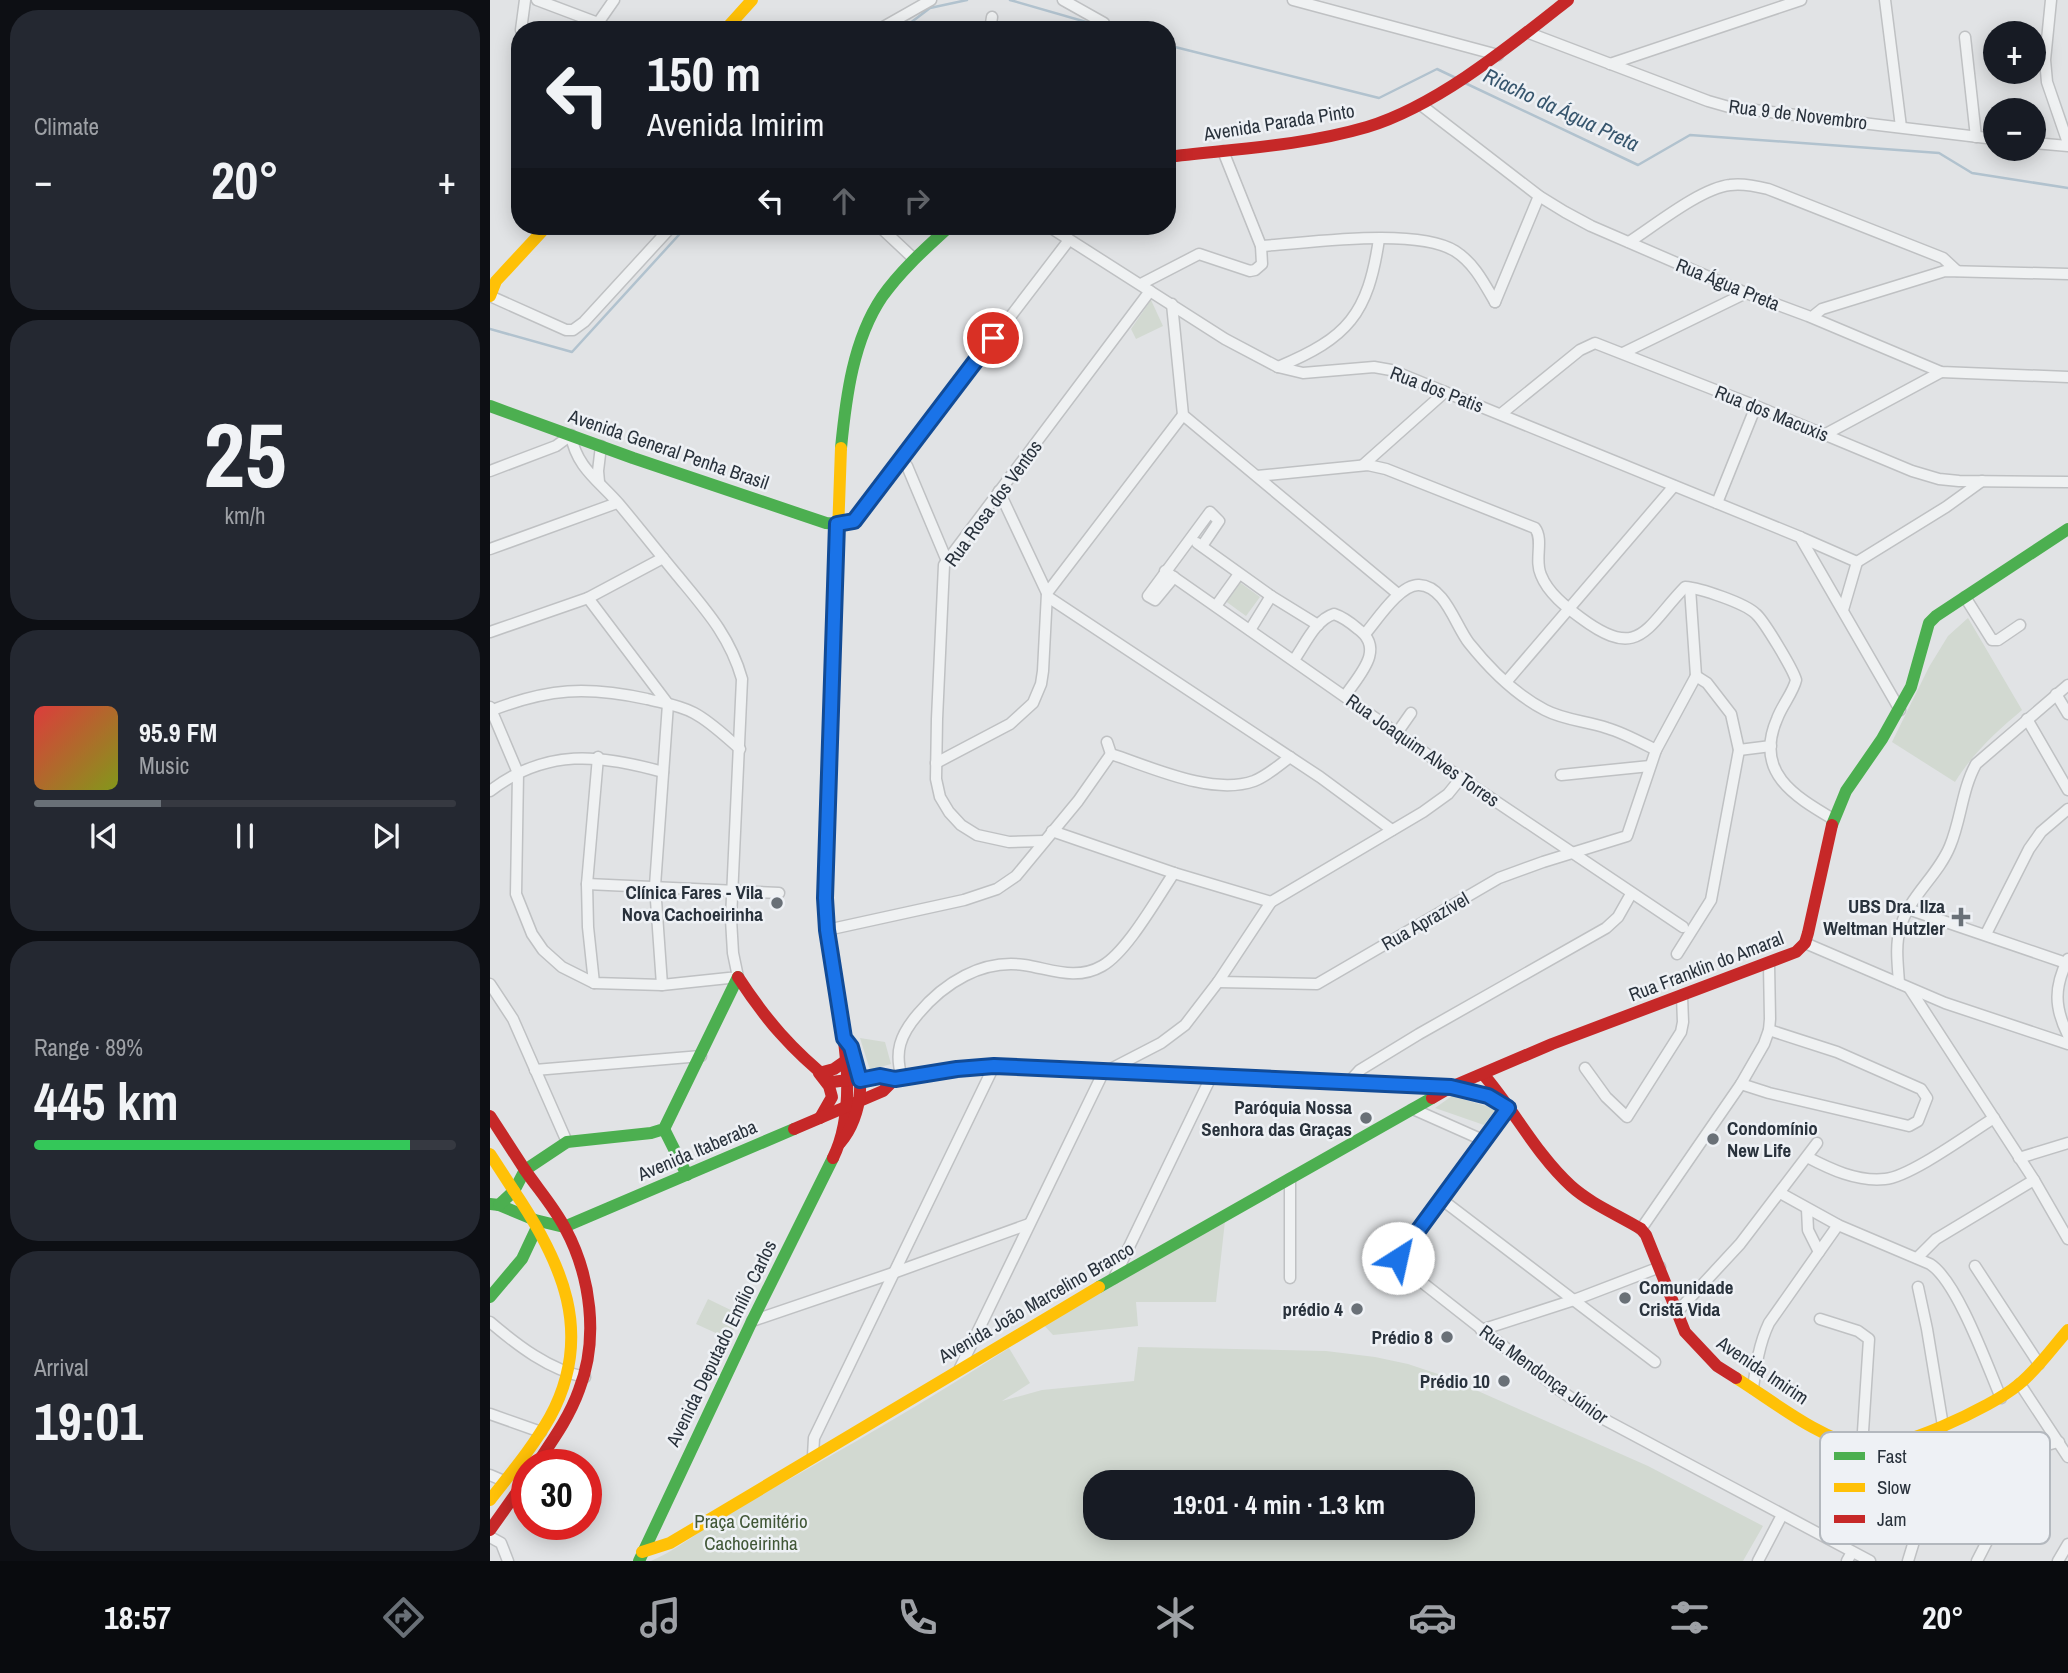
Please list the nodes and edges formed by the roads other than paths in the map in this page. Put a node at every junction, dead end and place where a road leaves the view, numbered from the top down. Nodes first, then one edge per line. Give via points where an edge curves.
1 (525, 0) edge
2 (537, 0) edge
3 (614, 0) edge
4 (752, 0) edge
5 (931, 0) edge
6 (1063, 0) edge
7 (1293, 0) edge
8 (1568, 0) edge
9 (1801, 0) edge
10 (1885, 0) edge
11 (2051, 0) edge
12 (992, 17) dead end
13 (522, 21) edge
14 (586, 21) edge
15 (601, 21) edge
16 (733, 21) edge
17 (894, 21) edge
18 (991, 21) edge
19 (1100, 21) edge
20 (1529, 33) junction
21 (1965, 37) dead end
22 (1498, 55) junction
23 (1610, 64) junction
24 (1421, 105) junction
25 (1901, 127) junction
26 (1976, 137) junction
27 (1983, 138) edge
28 (2046, 144) edge
29 (2068, 145) edge
30 (1223, 151) junction
31 (1176, 156) edge
32 (1539, 195) junction
33 (537, 235) edge
34 (664, 235) edge
35 (889, 235) edge
36 (940, 235) edge
37 (1062, 235) edge
38 (1379, 239) junction
39 (1069, 240) junction
40 (1629, 242) junction
41 (1261, 246) junction
42 (913, 258) junction
43 (1957, 271) junction
44 (2068, 274) edge
45 (493, 282) edge
46 (1140, 284) junction
47 (1150, 290) junction
48 (1746, 293) junction
49 (490, 296) edge
50 (1172, 304) junction
51 (1812, 317) junction
52 (1623, 352) junction
53 (1278, 367) junction
54 (1941, 372) junction
55 (2068, 377) edge
56 (1446, 392) junction
57 (490, 406) edge
58 (1756, 406) junction
59 (1501, 414) junction
60 (1183, 415) junction
61 (571, 435) junction
62 (1824, 435) junction
63 (601, 446) junction
64 (902, 461) junction
65 (1363, 465) junction
66 (490, 471) edge
67 (1257, 476) junction
68 (1982, 481) junction
69 (599, 482) junction
70 (2068, 482) edge
71 (1674, 486) junction
72 (999, 491) junction
73 (617, 503) junction
74 (1717, 503) junction
75 (837, 524) junction
76 (2068, 529) edge
77 (1800, 537) junction
78 (1190, 538) junction
79 (1202, 546) junction
80 (490, 549) edge
81 (663, 558) junction
82 (947, 561) junction
83 (1857, 562) junction
84 (1239, 574) junction
85 (1690, 587) junction
86 (1398, 594) junction
87 (1047, 595) junction
88 (1271, 596) junction
89 (1965, 597) junction
90 (588, 598) junction
91 (1216, 606) junction
92 (1569, 609) junction
93 (1843, 610) junction
94 (1318, 625) junction
95 (2020, 625) dead end
96 (1250, 630) junction
97 (490, 632) edge
98 (1365, 634) junction
99 (1294, 660) junction
100 (1696, 676) junction
101 (1507, 681) junction
102 (2068, 685) edge
103 (2056, 694) junction
104 (1345, 696) junction
105 (668, 704) junction
106 (490, 710) edge
107 (1900, 710) junction
108 (1411, 712) dead end
109 (2068, 714) edge
110 (2027, 719) junction
111 (1397, 733) junction
112 (1107, 742) dead end
113 (1771, 746) junction
114 (740, 749) junction
115 (1656, 750) junction
116 (1739, 750) junction
117 (1111, 754) junction
118 (598, 757) junction
119 (1290, 757) junction
120 (936, 763) junction
121 (1650, 766) junction
122 (663, 772) junction
123 (518, 773) junction
124 (1561, 775) dead end
125 (1461, 778) junction
126 (2068, 789) edge
127 (490, 791) edge
128 (2068, 808) edge
129 (1833, 819) junction
130 (1392, 830) junction
131 (1052, 831) junction
132 (1044, 841) junction
133 (1573, 852) junction
134 (1174, 873) junction
135 (587, 884) junction
136 (655, 886) junction
137 (733, 891) junction
138 (779, 893) dead end
139 (1631, 894) junction
140 (1271, 902) junction
141 (1908, 909) junction
142 (1683, 927) dead end
143 (827, 930) junction
144 (1986, 934) junction
145 (1805, 943) junction
146 (1677, 954) dead end
147 (2067, 960) edge
148 (1769, 964) junction
149 (738, 977) junction
150 (1218, 982) junction
151 (594, 983) junction
152 (1899, 983) junction
153 (490, 984) edge
154 (662, 985) junction
155 (1910, 989) junction
156 (1682, 996) junction
157 (1769, 1030) junction
158 (2068, 1035) edge
159 (844, 1038) junction
160 (2068, 1044) edge
161 (701, 1056) junction
162 (1133, 1058) junction
163 (844, 1062) junction
164 (994, 1066) junction
165 (1585, 1068) dead end
166 (536, 1070) junction
167 (819, 1073) junction
168 (1103, 1073) junction
169 (1136, 1074) junction
170 (1483, 1074) junction
171 (1212, 1077) junction
172 (899, 1079) junction
173 (860, 1080) junction
174 (1349, 1082) junction
175 (845, 1083) junction
176 (1741, 1084) junction
177 (1451, 1087) junction
178 (861, 1101) junction
179 (846, 1107) junction
180 (1508, 1108) junction
181 (1413, 1110) junction
182 (490, 1116) edge
183 (1994, 1118) junction
184 (815, 1120) junction
185 (490, 1126) edge
186 (664, 1129) junction
187 (504, 1137) junction
188 (1485, 1140) junction
189 (567, 1142) junction
190 (840, 1143) junction
191 (1816, 1143) dead end
192 (2068, 1143) edge
193 (490, 1154) edge
194 (1807, 1157) junction
195 (2019, 1158) junction
196 (526, 1170) junction
197 (687, 1175) junction
198 (1290, 1179) junction
199 (2034, 1180) junction
200 (514, 1191) junction
201 (1780, 1192) junction
202 (1441, 1199) junction
203 (494, 1204) edge
204 (1807, 1209) junction
205 (536, 1222) junction
206 (1029, 1224) junction
207 (1838, 1225) junction
208 (564, 1227) junction
209 (1641, 1229) junction
210 (2068, 1239) edge
211 (552, 1251) junction
212 (1819, 1252) junction
213 (1917, 1258) junction
214 (522, 1259) junction
215 (1975, 1266) dead end
216 (1660, 1267) junction
217 (893, 1273) junction
218 (1114, 1278) junction
219 (1290, 1278) dead end
220 (1918, 1287) dead end
221 (490, 1297) edge
222 (1574, 1300) junction
223 (1677, 1312) junction
224 (1820, 1319) dead end
225 (752, 1321) junction
226 (490, 1322) edge
227 (1482, 1330) junction
228 (2068, 1330) edge
229 (1655, 1362) dead end
230 (2039, 1364) junction
231 (960, 1368) junction
232 (568, 1374) junction
233 (585, 1377) junction
234 (2020, 1384) junction
235 (1753, 1388) junction
236 (2001, 1398) junction
237 (490, 1413) edge
238 (1943, 1426) junction
239 (541, 1432) junction
240 (1822, 1432) edge
241 (1863, 1432) edge
242 (1928, 1432) edge
243 (2059, 1442) junction
244 (2050, 1444) edge
245 (546, 1449) edge
246 (813, 1456) junction
247 (2068, 1457) edge
248 (490, 1475) edge
249 (504, 1481) junction
250 (490, 1500) edge
251 (511, 1500) edge
252 (1782, 1515) junction
253 (490, 1530) edge
254 (490, 1537) edge
255 (1820, 1538) edge
256 (1829, 1544) edge
257 (1913, 1544) edge
258 (1986, 1544) edge
259 (2068, 1544) edge
260 (1849, 1556) edge
261 (640, 1557) edge
262 (508, 1561) edge
263 (1758, 1561) edge
264 (1870, 1561) edge
265 (1908, 1561) edge
266 (1977, 1561) edge
267 (2058, 1561) edge

1 - 13 street
2 - 14 street
3 - 15 street
4 - 16 main road
5 - 17 street
6 - 19 street
7 - 22 street
8 - 20 main road, Avenida Parada Pinto
9 - 23 street
10 - 25 street
11 - 29 street via 2047,82
12 - 18 street
20 - 22 main road, Avenida Parada Pinto
20 - 23 street, Rua 9 de Novembro
21 - 26 street
22 - 24 main road, Avenida Parada Pinto
23 - 25 street, Rua 9 de Novembro via 1729,107
24 - 30 main road, Avenida Parada Pinto via 1344,133
24 - 32 street, Rua Água Preta
25 - 26 street, Rua 9 de Novembro
26 - 27 street, Rua 9 de Novembro
28 - 29 street
30 - 31 main road, Avenida Parada Pinto
30 - 41 street
32 - 38 street via 1494,302 1477,272 1453,250 1415,239
32 - 40 street, Rua Água Preta
33 - 45 main road
34 - 49 street via 573,330
35 - 42 street
36 - 42 main road
37 - 39 street, Rua dos Patis
38 - 41 street
38 - 53 street via 1371,280 1346,327 1335,339
39 - 46 street, Rua dos Patis
39 - 64 street
40 - 43 street via 1706,193 1749,185 1943,258
40 - 48 street, Rua Água Preta
41 - 46 street via 1264,260 1255,270 1199,254
42 - 75 main road via 866,328 845,417
43 - 44 street
43 - 51 street via 1822,309
45 - 49 main road
46 - 47 street, Rua dos Patis
47 - 50 street, Rua dos Patis
47 - 72 street, Rua Rosa dos Ventos
48 - 51 street, Rua Água Preta
48 - 52 street
50 - 53 street, Rua dos Patis
50 - 60 street
51 - 54 street, Rua Água Preta
52 - 58 street, Rua dos Macuxis
52 - 59 street, Rua dos Macuxis via 1590,343
53 - 56 street, Rua dos Patis via 1303,373 1382,368
54 - 55 street, Rua Água Preta
54 - 62 street
56 - 59 street, Rua dos Patis
56 - 65 street
57 - 61 main road, Avenida General Penha Brasil
58 - 62 street, Rua dos Macuxis
58 - 74 street
59 - 71 street, Rua dos Patis
60 - 67 street
60 - 87 street
61 - 63 main road, Avenida General Penha Brasil
61 - 66 street via 556,446
61 - 69 street via 580,463
62 - 68 street, Rua dos Macuxis via 1939,479
63 - 69 street
63 - 75 main road, Avenida General Penha Brasil
64 - 75 street via 854,521
64 - 82 street
65 - 67 street
65 - 92 street via 1386,469 1535,528 1540,574
67 - 86 street
68 - 70 street, Rua dos Macuxis
68 - 83 street
69 - 73 street
71 - 74 street, Rua dos Patis
71 - 92 street
72 - 82 street, Rua Rosa dos Ventos
72 - 87 street
73 - 80 street
73 - 81 street
74 - 77 street, Rua dos Patis
75 - 143 main road
76 - 89 main road, Rua Franklin do Amaral
77 - 83 street, Rua dos Patis
77 - 93 street
78 - 79 street
78 - 79 street via 1210,512 1219,521
78 - 91 street, Rua Joaquim Alves Torres via 1169,574
79 - 84 street
81 - 90 street
81 - 114 street via 721,629 737,662 742,679
82 - 120 street, Rua Rosa dos Ventos
83 - 93 street
84 - 88 street
84 - 91 street
85 - 92 street via 1683,588 1649,629 1627,639 1606,635
85 - 100 street
85 - 113 street via 1757,614 1794,674 1795,684 1778,716
86 - 98 street
86 - 101 street via 1417,584 1436,592 1468,642
87 - 119 street
87 - 120 street via 1043,671 1033,703 1010,724
88 - 94 street
88 - 96 street
89 - 95 street via 1992,640
89 - 107 main road, Rua Franklin do Amaral via 1930,623
90 - 97 street
90 - 105 street
91 - 96 street, Rua Joaquim Alves Torres
92 - 101 street
93 - 107 street
94 - 98 street via 1334,614
94 - 99 street
96 - 99 street, Rua Joaquim Alves Torres
98 - 104 street via 1372,650 1370,659
99 - 104 street, Rua Joaquim Alves Torres
100 - 115 street
100 - 116 street via 1731,714
101 - 115 street via 1545,710 1620,732
102 - 103 street
103 - 109 street
103 - 110 street
104 - 111 street, Rua Joaquim Alves Torres
105 - 106 street via 596,690 568,690
105 - 114 street via 696,714
105 - 122 street
106 - 123 street
107 - 129 main road, Rua Franklin do Amaral via 1846,791
108 - 111 street
110 - 126 street
110 - 141 street via 1976,764 1949,849
111 - 125 street, Rua Joaquim Alves Torres
112 - 117 street
113 - 116 street
113 - 129 street via 1775,769 1788,790
114 - 137 street
115 - 121 street
116 - 146 street via 1711,900
117 - 119 street via 1191,780 1223,785 1265,776
117 - 131 street
118 - 122 street
118 - 123 street via 556,760
118 - 135 street
119 - 130 street
120 - 132 street, Rua Rosa dos Ventos via 940,796 961,825 992,840
121 - 124 street
121 - 133 street, Rua Aprazível via 1630,832 1622,839
122 - 136 street
123 - 127 street
123 - 151 street via 514,877 521,909 543,950 562,967
125 - 130 street via 1435,805
125 - 133 street, Rua Joaquim Alves Torres
128 - 144 street via 2029,849
129 - 145 main road, Rua Franklin do Amaral
130 - 140 street
131 - 132 street
131 - 134 street
132 - 143 street via 1016,876 997,889
133 - 139 street, Rua Joaquim Alves Torres
133 - 150 street, Rua Aprazível via 1499,878 1317,984
134 - 140 street
134 - 172 street via 1133,933 1103,966 1078,974 1021,965 993,967 974,970 938,992 904,1033 897,1056
135 - 136 street
135 - 151 street
136 - 137 street
136 - 154 street
137 - 138 street
137 - 149 street via 732,942
139 - 142 street, Rua Joaquim Alves Torres
139 - 174 street via 1618,917 1605,928 1419,1034 1360,1070
140 - 150 street
141 - 144 street
141 - 152 street via 1898,940
143 - 159 main road
144 - 147 street
145 - 148 main road, Rua Franklin do Amaral
145 - 152 street
147 - 158 street via 2056,993
148 - 156 main road, Rua Franklin do Amaral
148 - 157 street
149 - 154 street
149 - 161 main road
149 - 167 main road via 762,1014
150 - 162 street via 1185,1024
151 - 154 street
152 - 155 street
153 - 166 street via 513,1019
155 - 160 street
155 - 183 street
156 - 165 street via 1681,1032 1628,1117
156 - 170 main road, Rua Franklin do Amaral
157 - 176 street
157 - 176 street via 1837,1052 1922,1089 1927,1098 1918,1121 1909,1126
159 - 163 main road
159 - 173 main road
161 - 166 street
161 - 186 main road
162 - 168 street
162 - 169 street
163 - 167 main road
163 - 175 main road
164 - 168 main road
164 - 172 main road
164 - 217 street
166 - 189 street
167 - 175 main road via 832,1082
167 - 184 main road via 832,1097
168 - 169 main road
168 - 206 street
169 - 171 main road
170 - 177 main road, Rua Franklin do Amaral
170 - 180 main road
171 - 174 main road
171 - 218 street
172 - 173 main road
172 - 178 main road
173 - 175 main road
173 - 178 main road
174 - 177 main road
175 - 179 main road
176 - 209 street
177 - 180 main road via 1488,1096
177 - 181 main road, Avenida João Marcelino Branco
178 - 179 main road
178 - 190 main road, Avenida Deputado Emílio Carlos via 849,1135
179 - 184 main road, Avenida Itaberaba
179 - 190 main road, Avenida Deputado Emílio Carlos
180 - 188 street, Rua Mendonça Júnior
180 - 209 main road via 1569,1184
181 - 188 street
181 - 198 main road, Avenida João Marcelino Branco
182 - 187 main road
183 - 194 street via 1907,1172 1886,1179 1852,1176
183 - 195 street
184 - 190 main road via 832,1125
184 - 197 main road, Avenida Itaberaba
185 - 187 main road
186 - 189 main road
186 - 197 main road
187 - 196 main road
188 - 202 street, Rua Mendonça Júnior
189 - 196 main road
190 - 225 main road, Avenida Deputado Emílio Carlos
191 - 194 street
192 - 195 street
193 - 200 main road
194 - 201 street
195 - 199 street
196 - 200 main road
196 - 208 main road
197 - 208 main road, Avenida Itaberaba
198 - 218 main road, Avenida João Marcelino Branco
198 - 219 street
199 - 210 street
199 - 213 street via 1936,1239
200 - 203 main road
200 - 205 main road
201 - 204 street
201 - 223 street via 1740,1244
202 - 222 street
202 - 227 street, Rua Mendonça Júnior via 1398,1254 1398,1262
203 - 205 main road
204 - 207 street
204 - 212 street via 1808,1230
205 - 208 main road
205 - 211 main road
205 - 214 main road
206 - 217 street
206 - 231 street
207 - 212 street
207 - 213 street
208 - 233 main road via 589,1303
209 - 216 main road, Avenida Imirim
211 - 214 main road via 536,1250
211 - 232 main road via 571,1306
212 - 235 street via 1769,1323
213 - 236 street via 1941,1273 1954,1291
214 - 221 main road
215 - 230 street
216 - 222 street
216 - 223 main road, Avenida Imirim
217 - 225 street
217 - 246 street via 814,1438
218 - 231 main road, Avenida João Marcelino Branco
220 - 238 street
222 - 227 street
222 - 229 street
223 - 235 main road, Avenida Imirim via 1685,1332 1704,1354
224 - 241 street via 1858,1331 1868,1339
225 - 261 main road, Avenida Deputado Emílio Carlos
226 - 232 street
227 - 252 street, Rua Mendonça Júnior via 1598,1416
228 - 230 main road, Avenida Imirim
230 - 234 main road, Avenida Imirim
231 - 246 main road, Avenida João Marcelino Branco
232 - 233 street
232 - 239 main road
233 - 245 main road via 572,1410
234 - 236 main road, Avenida Imirim
234 - 243 street
235 - 240 main road, Avenida Imirim
236 - 238 main road, Avenida Imirim
237 - 239 street
238 - 242 main road, Avenida Imirim
239 - 249 main road
243 - 244 street
243 - 247 street
246 - 261 main road, Avenida João Marcelino Branco via 670,1544
248 - 249 street
249 - 250 main road
251 - 253 main road
252 - 255 street, Rua Mendonça Júnior
252 - 263 street
254 - 262 street via 501,1543
256 - 260 street, Rua Mendonça Júnior
257 - 265 street
258 - 266 street
259 - 267 street
260 - 264 street, Rua Mendonça Júnior

